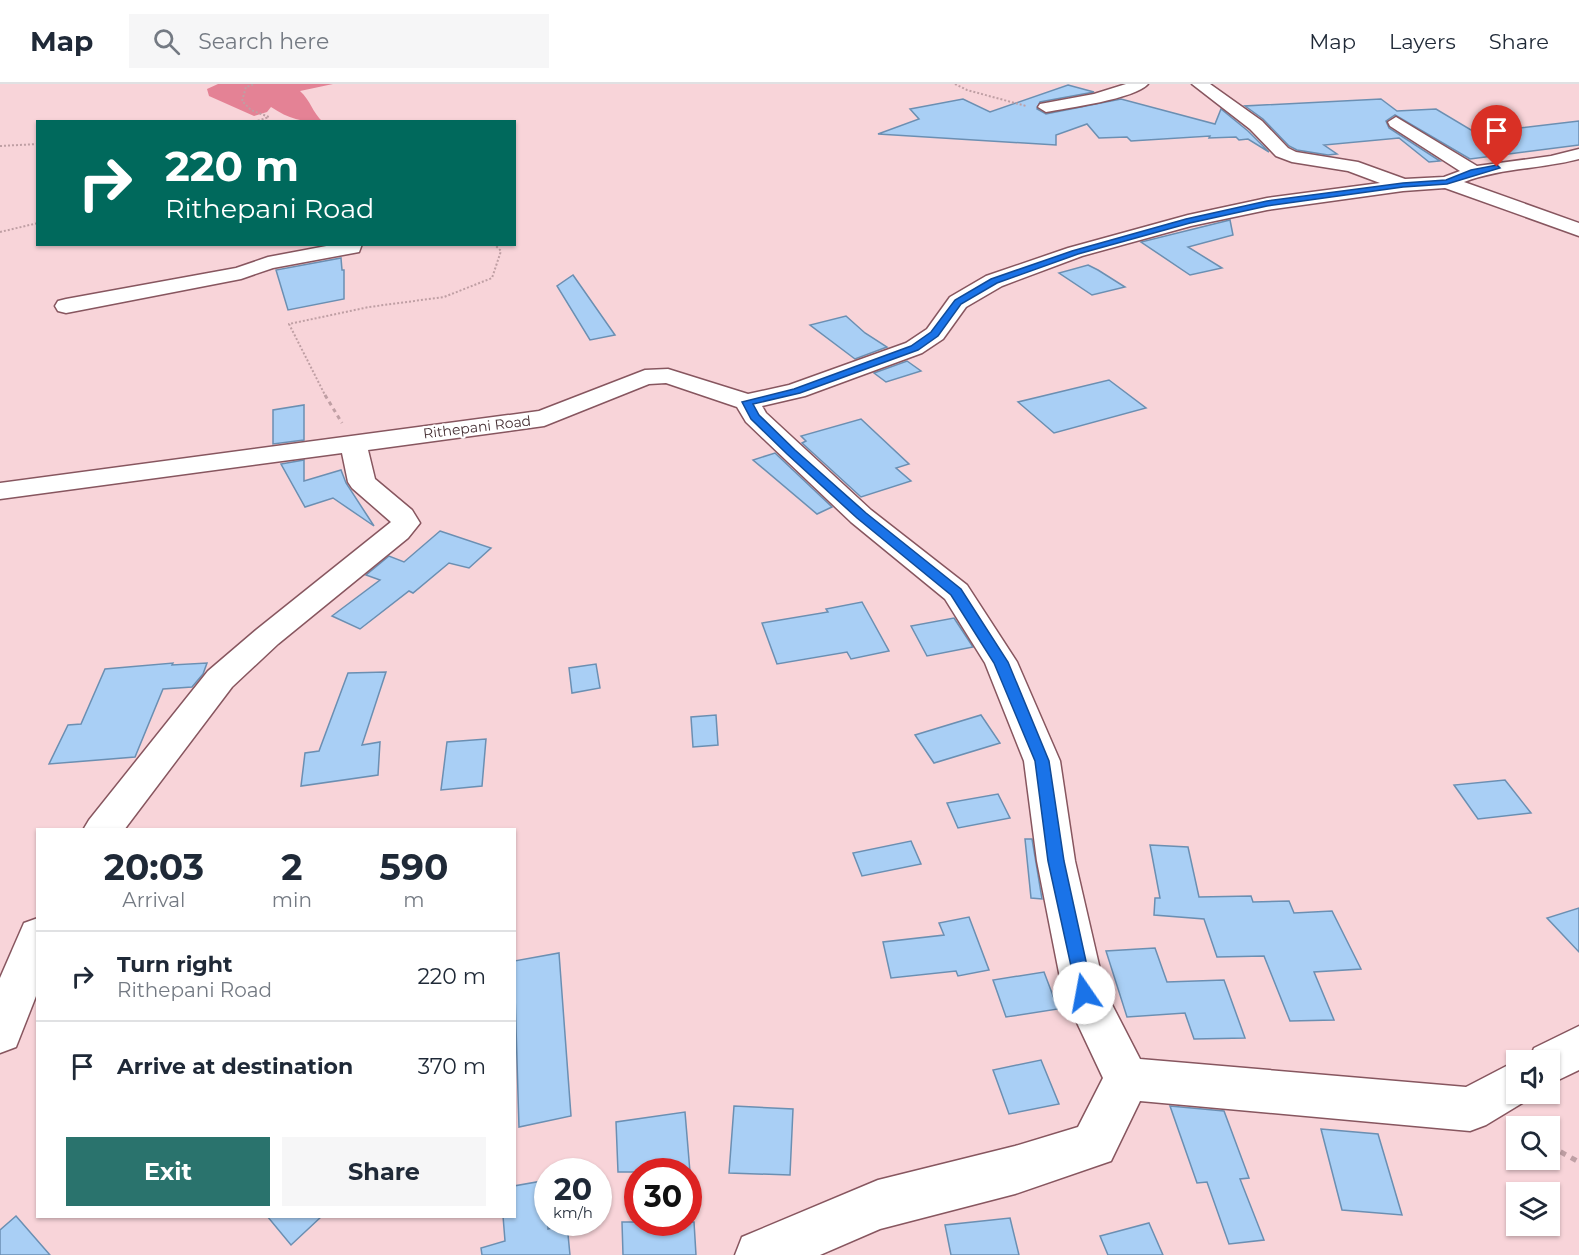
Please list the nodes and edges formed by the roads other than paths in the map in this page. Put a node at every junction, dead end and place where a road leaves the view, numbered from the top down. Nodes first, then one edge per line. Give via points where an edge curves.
1 (1140, 84) edge
2 (1200, 84) edge
3 (1046, 107) road end
4 (1396, 122) dead end
5 (1579, 154) edge
6 (1474, 172) junction
7 (1447, 182) junction
8 (1403, 185) junction
9 (1579, 230) edge
10 (352, 246) edge
11 (66, 306) dead end
12 (747, 402) junction
13 (353, 443) junction
14 (0, 491) edge
15 (104, 828) edge
16 (36, 940) edge
17 (0, 1033) edge
18 (1579, 1046) edge
19 (1560, 1057) edge
20 (1127, 1079) junction
21 (1506, 1088) edge
22 (760, 1255) edge

1 - 3 street via 1118,93
2 - 8 street via 1292,157 1352,166
4 - 6 street
5 - 6 street
6 - 7 street
7 - 8 street
7 - 9 street
8 - 12 street via 1267,204 1075,252 994,281 958,302 935,334 914,348 796,391
10 - 11 street via 268,263 242,273
12 - 13 street, Rithepani Road via 668,376 645,377 544,418
12 - 20 street via 755,417 861,516 956,592 1001,662 1042,761 1056,861 1084,993
13 - 14 street, Rithepani Road
13 - 15 street via 362,482 406,523 220,679
16 - 17 street
18 - 19 street
20 - 21 street via 1470,1109
20 - 22 street via 1094,1145 878,1205

